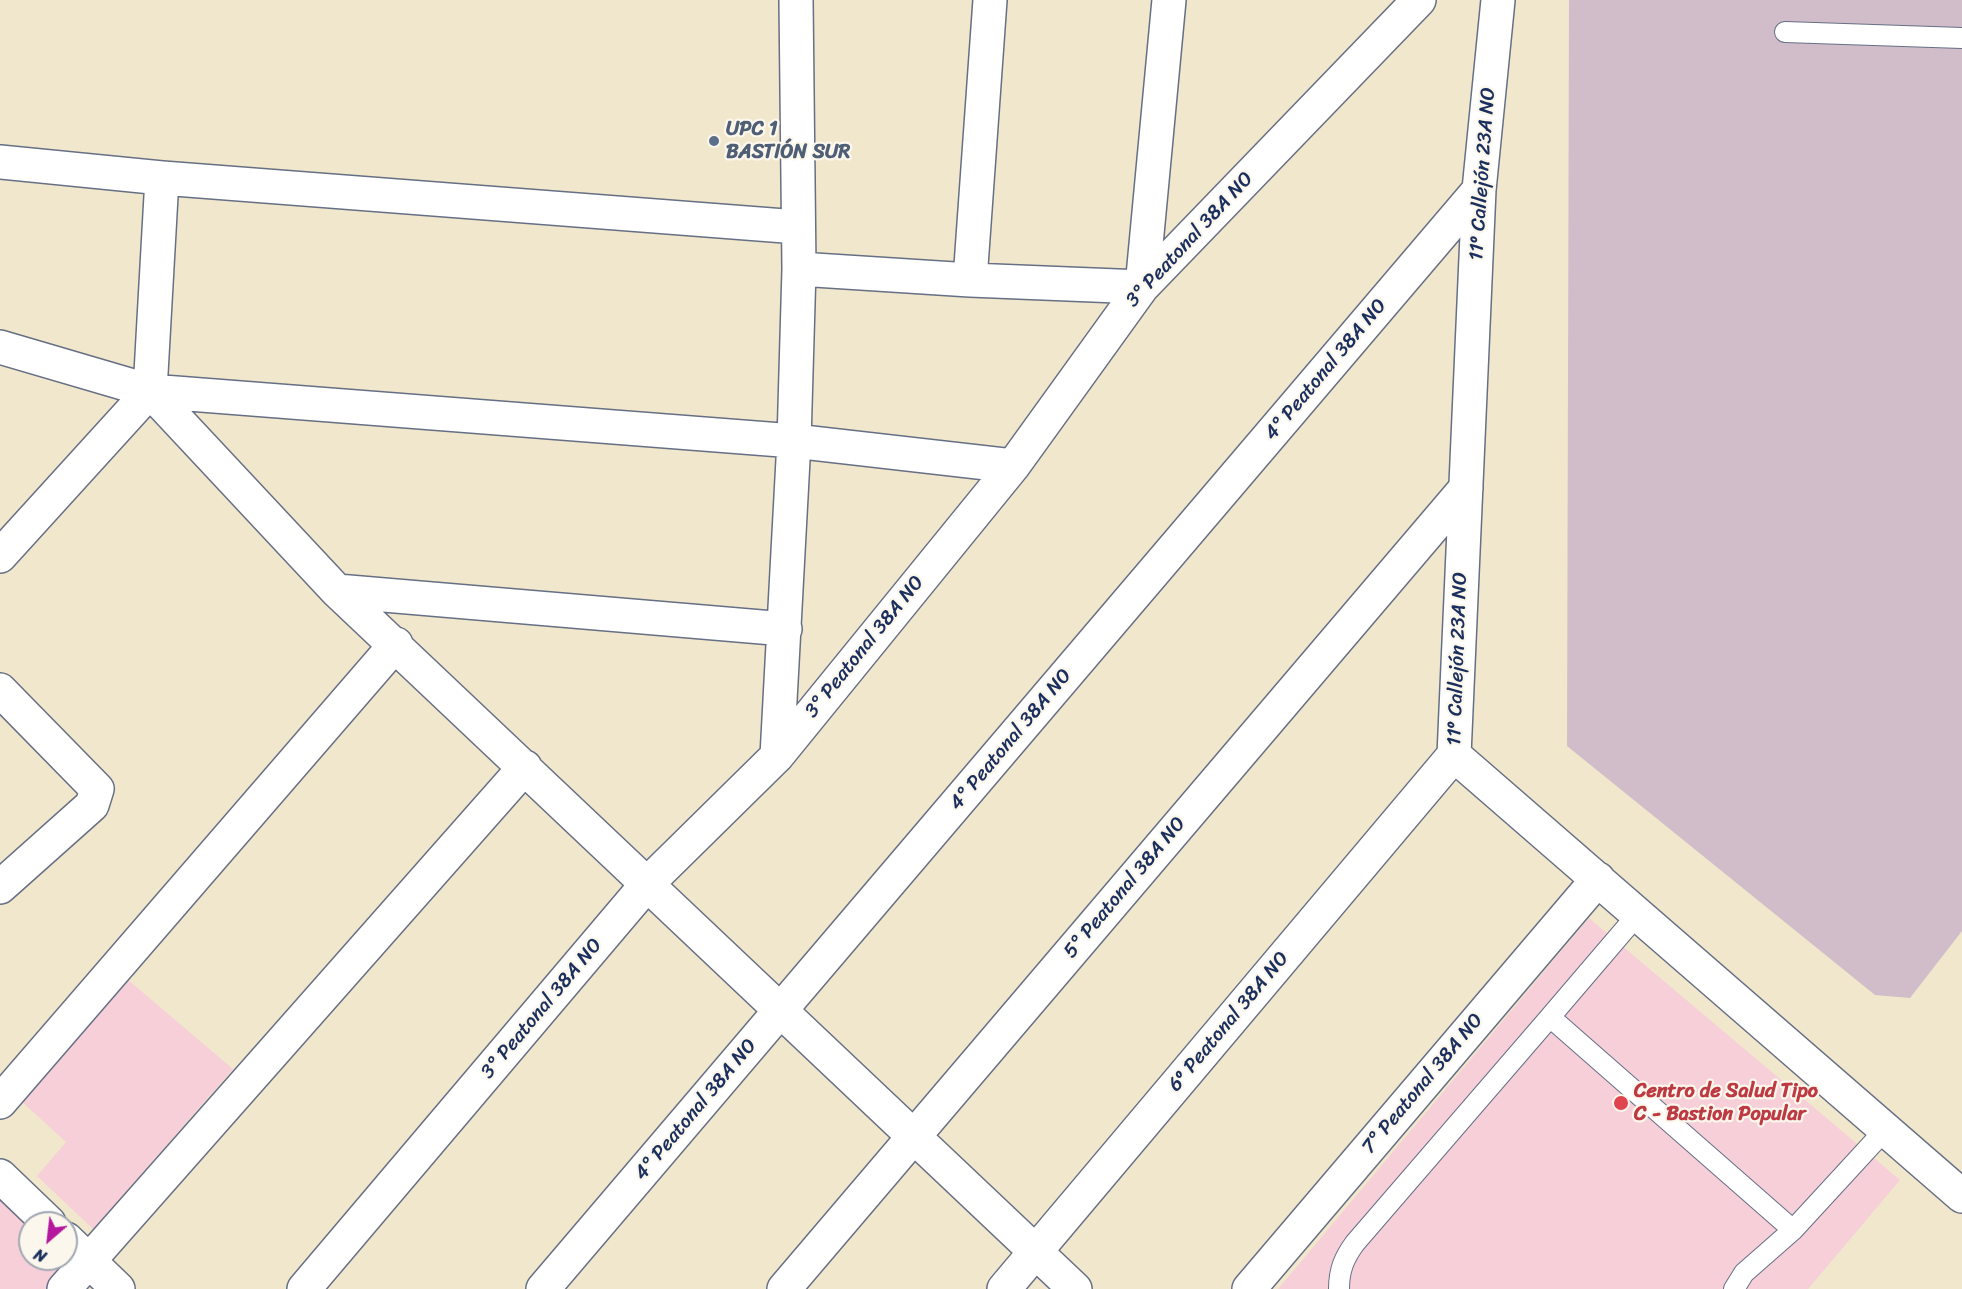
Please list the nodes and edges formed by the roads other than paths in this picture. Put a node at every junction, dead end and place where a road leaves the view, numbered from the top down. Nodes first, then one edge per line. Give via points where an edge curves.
1 (796, 0) edge
2 (990, 0) edge
3 (1169, 0) edge
4 (1419, 0) edge
5 (1498, 0) edge
6 (1785, 32) dead end
7 (1962, 38) edge
8 (0, 162) edge
9 (162, 178) junction
10 (1479, 190) junction
11 (798, 227) junction
12 (799, 269) junction
13 (970, 280) junction
14 (1142, 286) junction
15 (0, 347) edge
16 (150, 391) junction
17 (794, 441) junction
18 (1013, 465) junction
19 (1466, 488) junction
20 (0, 556) edge
21 (337, 591) junction
22 (785, 629) junction
23 (396, 644) junction
24 (0, 690) edge
25 (1454, 755) junction
26 (777, 756) junction
27 (525, 767) junction
28 (1598, 879) junction
29 (648, 883) junction
30 (0, 887) edge
31 (1638, 914) junction
32 (781, 1010) junction
33 (1550, 1017) junction
34 (0, 1102) edge
35 (1885, 1130) junction
36 (914, 1136) junction
37 (0, 1176) edge
38 (1962, 1196) edge
39 (36, 1211) edge
40 (1793, 1230) junction
41 (78, 1249) edge
42 (78, 1251) edge
43 (1036, 1251) junction
44 (70, 1271) edge
45 (64, 1289) edge
46 (118, 1289) edge
47 (304, 1289) edge
48 (543, 1289) edge
49 (784, 1289) edge
50 (1004, 1289) edge
51 (1075, 1289) edge
52 (1249, 1289) edge
53 (1339, 1289) edge
54 (1734, 1289) edge

1 - 11 street
2 - 13 street
3 - 14 street
4 - 14 street, 3° Peatonal 38A NO
5 - 10 street, 11º Callejón 23A NO
6 - 7 lane
8 - 9 street
9 - 11 street
9 - 16 street
10 - 19 street, 11º Callejón 23A NO
10 - 32 street, 4° Peatonal 38A NO
11 - 12 street
12 - 13 street
12 - 17 street
13 - 14 street
14 - 18 street, 3° Peatonal 38A NO
15 - 16 street
16 - 17 street
16 - 20 street
16 - 21 street
17 - 18 street
17 - 22 street
18 - 26 street, 3° Peatonal 38A NO
19 - 25 street, 11º Callejón 23A NO
19 - 36 street, 5° Peatonal 38A NO
21 - 22 street
21 - 23 street
22 - 26 street
23 - 27 street
23 - 34 street
24 - 30 street via 97,789 92,805
25 - 28 street, 11º Callejón 23A NO
25 - 43 street, 6º Peatonal 38A NO
26 - 29 street, 3° Peatonal 38A NO
27 - 29 street
27 - 41 street
28 - 31 street, 11º Callejón 23A NO
28 - 52 street, 7° Peatonal 38A NO
29 - 32 street
29 - 47 street, 3° Peatonal 38A NO
31 - 33 lane
31 - 35 street, 11º Callejón 23A NO
32 - 36 street
32 - 48 street, 4° Peatonal 38A NO
33 - 40 lane
33 - 53 lane via 1355,1243 1345,1257
35 - 38 street, 11º Callejón 23A NO
35 - 40 lane
36 - 43 street
36 - 49 street, 5° Peatonal 38A NO
37 - 39 street
40 - 54 lane via 1744,1273
42 - 46 street
43 - 50 street, 6º Peatonal 38A NO
43 - 51 street
44 - 45 street

